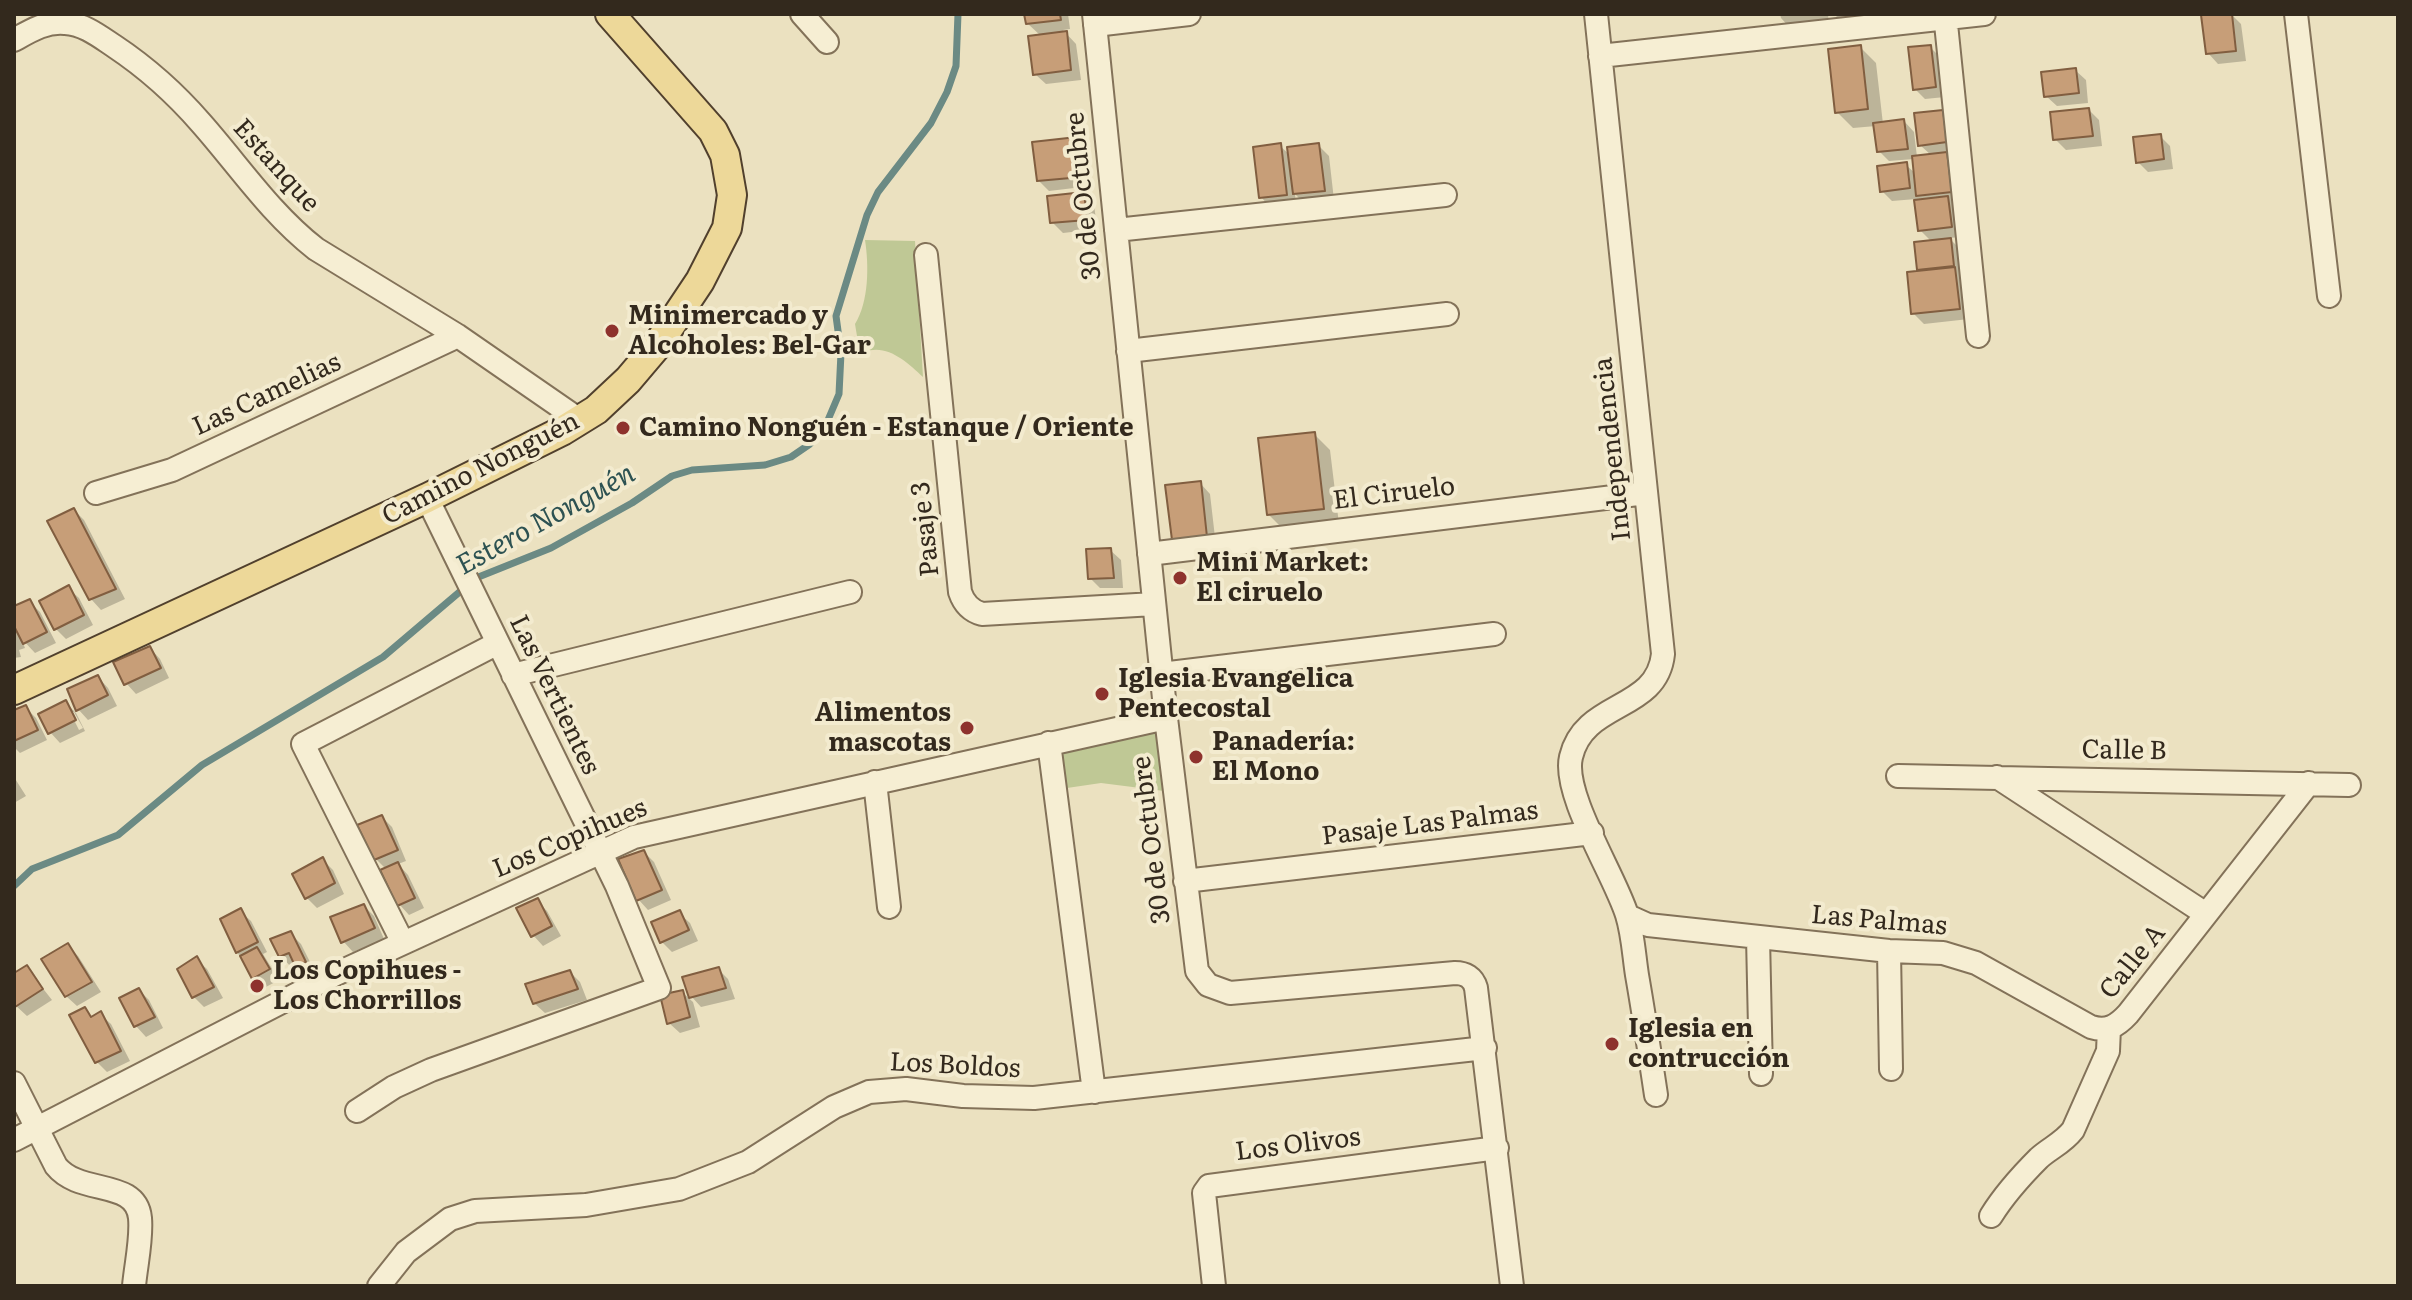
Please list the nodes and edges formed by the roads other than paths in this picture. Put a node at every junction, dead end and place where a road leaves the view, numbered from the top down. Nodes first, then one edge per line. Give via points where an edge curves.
1 (610, 14) edge
2 (802, 14) edge
3 (1189, 14) edge
4 (1596, 14) edge
5 (1984, 14) edge
6 (2296, 14) edge
7 (1945, 16) edge
8 (1094, 19) edge
9 (14, 40) edge
10 (827, 42) dead end
11 (1600, 56) junction
12 (1445, 195) dead end
13 (1116, 230) junction
14 (926, 255) dead end
15 (2329, 296) dead end
16 (1447, 314) dead end
17 (458, 336) junction
18 (1978, 336) dead end
19 (1128, 351) junction
20 (581, 421) junction
21 (96, 493) dead end
22 (1646, 493) junction
23 (427, 498) junction
24 (1149, 554) junction
25 (850, 592) dead end
26 (1154, 604) junction
27 (1494, 634) dead end
28 (498, 643) junction
29 (1161, 674) junction
30 (513, 675) junction
31 (14, 690) edge
32 (1166, 718) junction
33 (1049, 743) junction
34 (1898, 776) dead end
35 (1996, 776) junction
36 (875, 782) junction
37 (2309, 783) junction
38 (2349, 785) dead end
39 (1592, 833) junction
40 (599, 852) junction
41 (1185, 881) junction
42 (889, 907) dead end
43 (2206, 914) junction
44 (1628, 916) junction
45 (1758, 937) junction
46 (403, 943) junction
47 (1889, 951) junction
48 (2109, 1028) junction
49 (1485, 1048) junction
50 (1891, 1069) dead end
51 (1761, 1074) dead end
52 (14, 1083) edge
53 (1094, 1092) junction
54 (1656, 1095) dead end
55 (357, 1111) dead end
56 (37, 1128) junction
57 (14, 1140) edge
58 (1497, 1148) junction
59 (1991, 1216) dead end
60 (134, 1286) edge
61 (379, 1286) edge
62 (1214, 1286) edge
63 (1512, 1286) edge

1 - 20 main road, Camino Nonguén via 713,131 725,155 732,195 727,228 687,301 628,380
2 - 10 street
3 - 8 street
4 - 11 street, Independencia
5 - 7 street
6 - 15 street
7 - 11 street
7 - 18 street
8 - 13 street, 30 de Octubre
9 - 17 street, Estanque via 61,22 98,35 176,96 296,233
11 - 22 street, Independencia
12 - 13 street
13 - 19 street, 30 de Octubre
14 - 26 street, Pasaje 3 via 965,603 982,614
16 - 19 street
17 - 20 street, Estanque
17 - 21 street, Las Camelias via 172,470
19 - 24 street, 30 de Octubre
20 - 23 main road, Camino Nonguén
22 - 24 street, El Ciruelo
22 - 39 street, Independencia via 1662,665 1653,684 1592,722 1573,750 1571,782
23 - 28 street, Las Vertientes
23 - 31 main road, Camino Nonguén
24 - 26 street, 30 de Octubre
25 - 30 street
26 - 29 street, 30 de Octubre
27 - 29 street
28 - 30 street, Las Vertientes
28 - 46 street via 303,744
29 - 32 street, 30 de Octubre
30 - 40 street, Las Vertientes
32 - 33 street, Los Copihues
32 - 41 street, 30 de Octubre
33 - 36 street, Los Copihues
33 - 53 street
34 - 35 street, Calle B
35 - 37 street, Calle B
35 - 43 street
36 - 40 street, Los Copihues via 658,830
36 - 42 street
37 - 38 street, Calle B
37 - 43 street, Calle A
39 - 41 street, Pasaje Las Palmas
39 - 44 street
40 - 46 street, Los Copihues
40 - 55 street, Las Vertientes via 659,988 431,1070
41 - 49 street, 30 de Octubre via 1194,963 1215,989 1230,993 1462,973 1476,988
43 - 48 street, Calle A via 2128,1014
44 - 45 street, Las Palmas via 1648,925
44 - 54 street
45 - 47 street, Las Palmas
45 - 51 street
46 - 56 street, Los Copihues
47 - 48 street, Las Palmas via 1943,953 1976,963 2091,1027
47 - 50 street
48 - 59 street, Calle A via 2108,1051 2073,1130 2042,1155
49 - 53 street, Los Boldos
49 - 58 street, 30 de Octubre
52 - 56 street
53 - 61 street, Los Boldos via 999,1099 906,1089 869,1092 834,1107 748,1162 679,1189 586,1205 475,1211 450,1219 406,1252
56 - 57 street, Los Copihues
56 - 60 street via 65,1177 123,1192 135,1201 140,1217
58 - 62 street, Los Olivos via 1209,1186 1204,1193
58 - 63 street, 30 de Octubre

